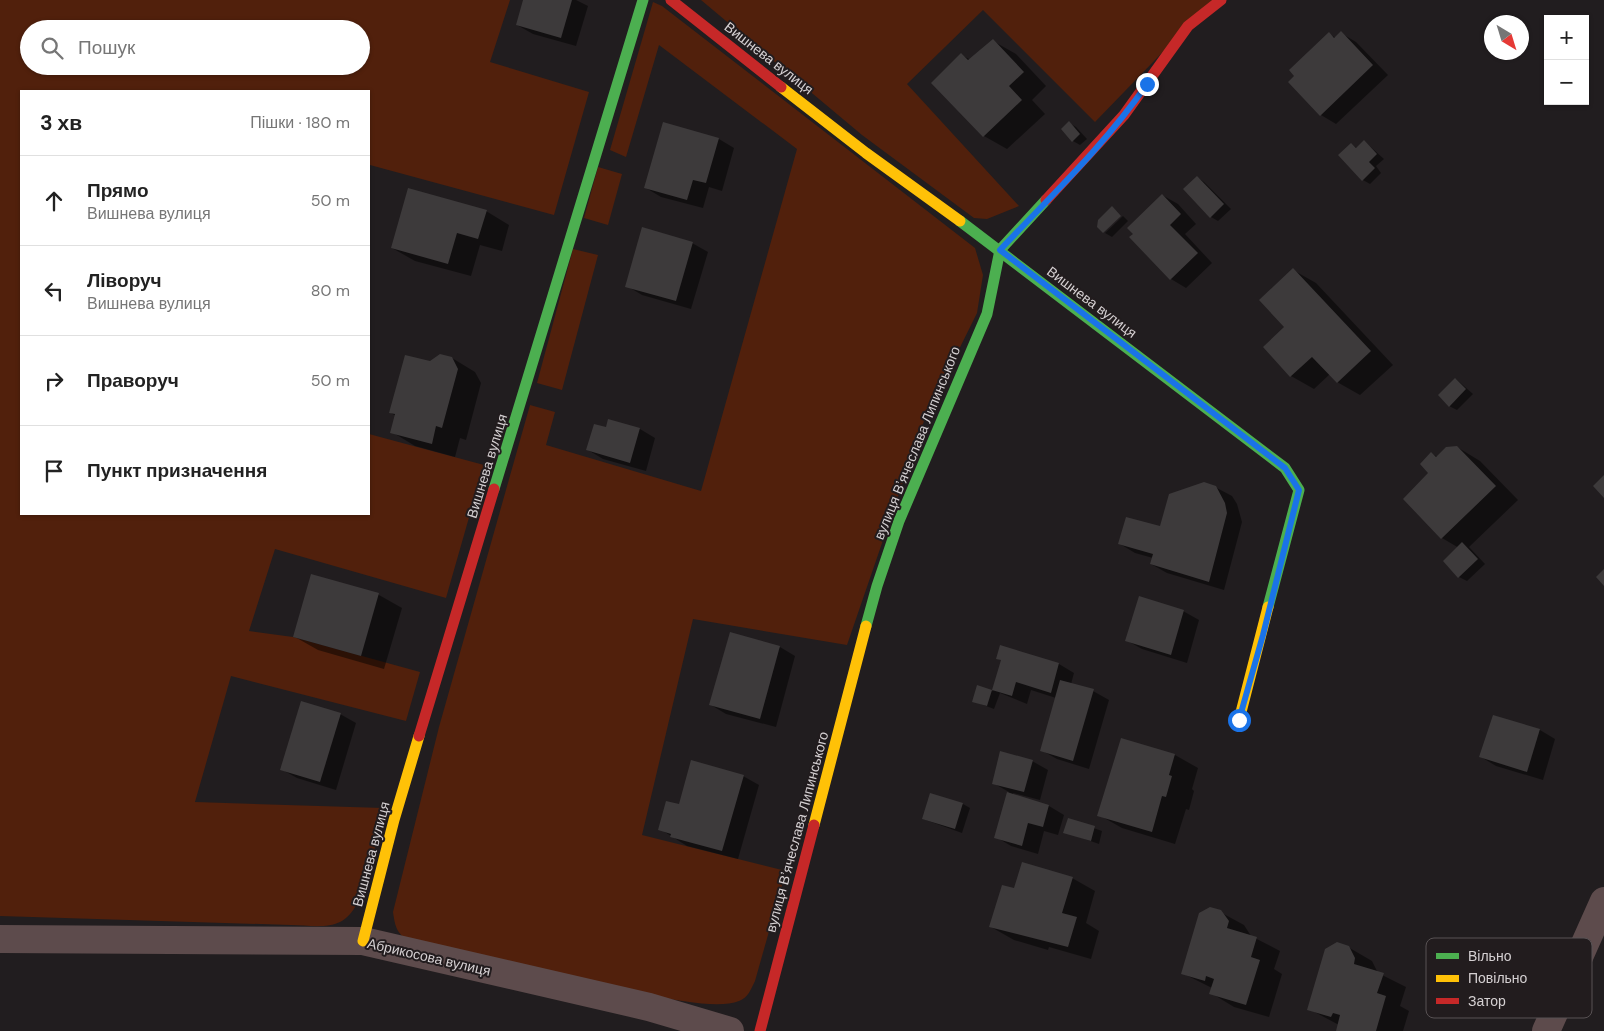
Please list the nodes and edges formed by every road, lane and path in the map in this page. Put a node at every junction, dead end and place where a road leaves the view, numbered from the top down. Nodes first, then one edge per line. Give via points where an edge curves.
1 (643, 0) edge
2 (671, 0) edge
3 (1221, 0) edge
4 (1000, 250) junction
5 (1239, 720) dead end
6 (1604, 901) edge
7 (1587, 938) edge
8 (0, 940) edge
9 (363, 942) junction
10 (1552, 1018) edge
11 (730, 1031) edge
12 (760, 1031) edge
13 (1546, 1031) edge

1 - 9 street, Вишнева вулиця via 394,820
2 - 4 street, Вишнева вулиця via 866,153
3 - 4 street via 1188,26 1124,115
4 - 5 street, Вишнева вулиця via 1285,468 1299,490
4 - 12 street, вулиця Вʼячеслава Липинського via 988,314 899,521 878,586
6 - 7 street
8 - 9 street, Абрикосова вулиця
9 - 11 street, Абрикосова вулиця via 649,1007
10 - 13 street

